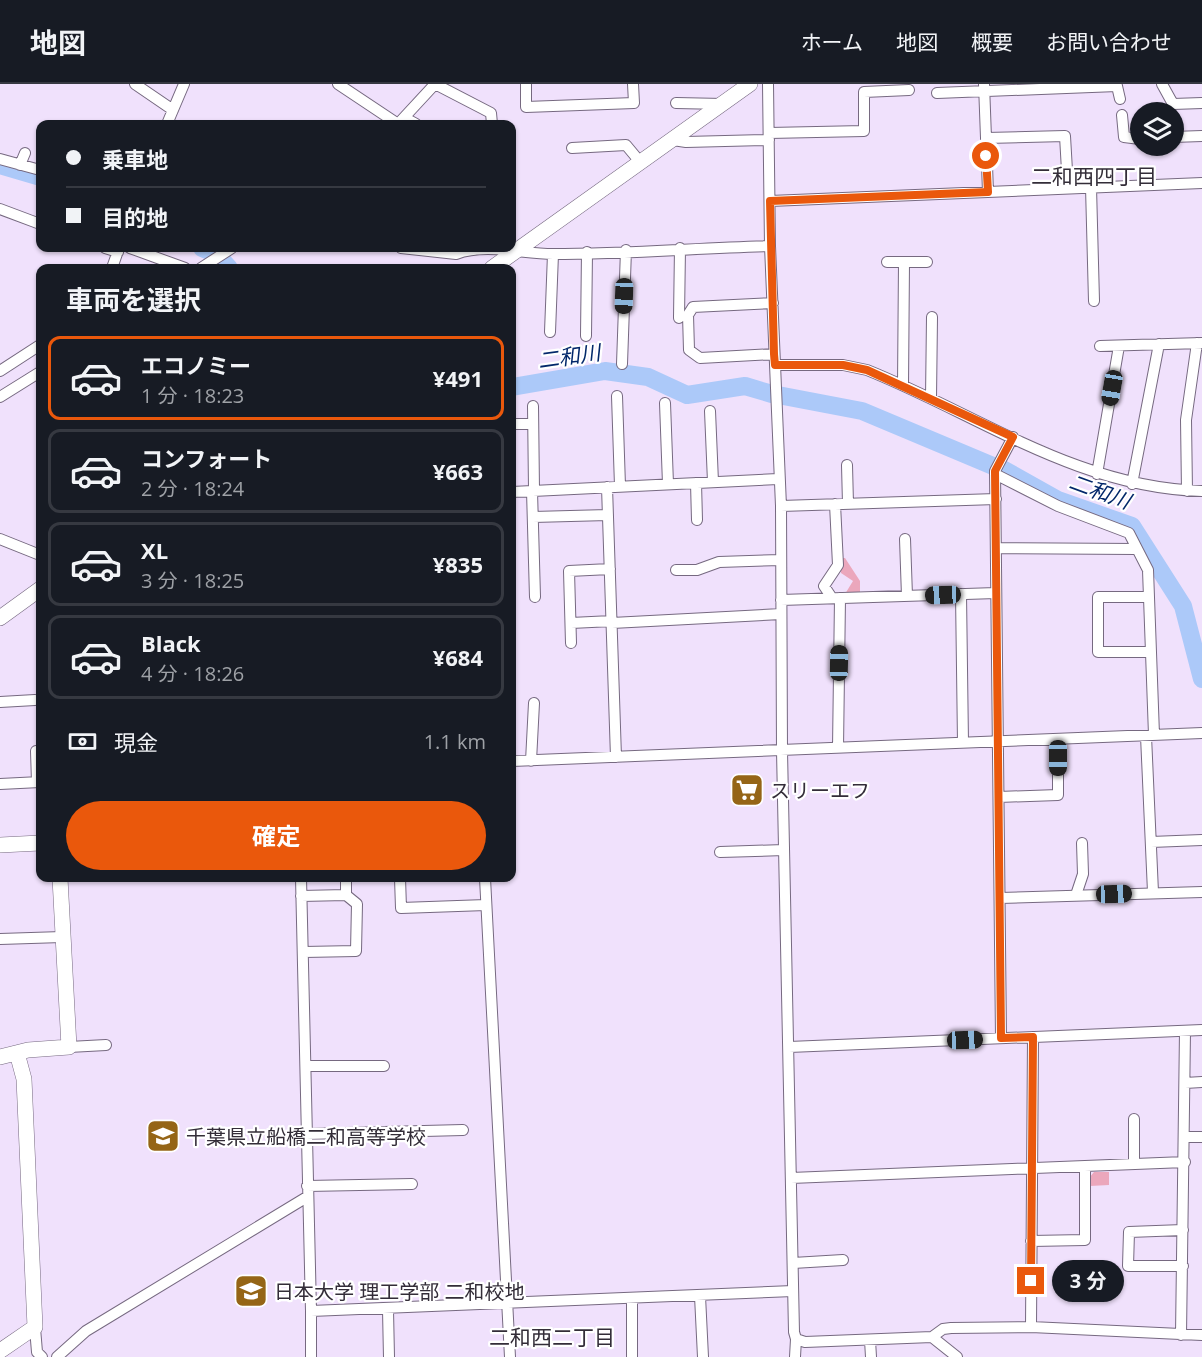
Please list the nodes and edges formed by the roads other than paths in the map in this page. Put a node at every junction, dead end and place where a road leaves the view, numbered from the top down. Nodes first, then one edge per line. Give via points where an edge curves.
1 (135, 84) edge
2 (184, 84) edge
3 (338, 84) edge
4 (435, 84) edge
5 (526, 84) edge
6 (633, 84) edge
7 (750, 84) edge
8 (768, 84) edge
9 (1162, 84) edge
10 (984, 88) edge
11 (909, 90) dead end
12 (937, 93) dead end
13 (1120, 99) dead end
14 (1202, 103) edge
15 (676, 104) dead end
16 (724, 104) junction
17 (173, 110) junction
18 (1122, 115) dead end
19 (169, 120) edge
20 (397, 120) edge
21 (402, 120) edge
22 (492, 120) edge
23 (1202, 136) edge
24 (769, 137) junction
25 (1130, 137) edge
26 (1184, 137) edge
27 (986, 138) junction
28 (673, 140) junction
29 (572, 147) dead end
30 (25, 153) dead end
31 (0, 159) edge
32 (641, 162) junction
33 (20, 165) junction
34 (36, 170) edge
35 (1202, 183) edge
36 (1091, 187) junction
37 (1068, 188) junction
38 (988, 192) junction
39 (770, 201) junction
40 (0, 209) edge
41 (36, 222) edge
42 (770, 246) junction
43 (680, 248) junction
44 (626, 250) junction
45 (517, 251) joint
46 (141, 252) edge
47 (225, 252) edge
48 (438, 252) edge
49 (462, 252) edge
50 (516, 252) edge
51 (587, 252) junction
52 (552, 254) junction
53 (887, 262) dead end
54 (904, 262) junction
55 (927, 262) dead end
56 (174, 264) edge
57 (207, 264) edge
58 (498, 264) edge
59 (1094, 301) dead end
60 (773, 303) junction
61 (932, 317) dead end
62 (679, 318) dead end
63 (550, 332) dead end
64 (586, 336) dead end
65 (1200, 343) edge
66 (1159, 345) junction
67 (1100, 346) dead end
68 (1119, 346) junction
69 (36, 348) edge
70 (775, 359) junction
71 (622, 364) dead end
72 (0, 371) edge
73 (36, 374) edge
74 (903, 385) junction
75 (617, 396) dead end
76 (0, 397) edge
77 (931, 398) junction
78 (665, 403) dead end
79 (533, 406) dead end
80 (710, 411) dead end
81 (516, 424) edge
82 (533, 424) junction
83 (1013, 437) junction
84 (847, 465) dead end
85 (997, 469) junction
86 (1098, 474) junction
87 (778, 479) junction
88 (713, 482) junction
89 (696, 483) junction
90 (668, 484) junction
91 (1132, 484) junction
92 (620, 486) junction
93 (607, 487) junction
94 (533, 491) junction
95 (1187, 491) junction
96 (1202, 491) edge
97 (516, 492) edge
98 (996, 499) junction
99 (835, 504) junction
100 (848, 504) junction
101 (781, 506) junction
102 (608, 515) junction
103 (533, 517) junction
104 (697, 520) dead end
105 (0, 539) edge
106 (905, 539) dead end
107 (996, 548) junction
108 (1137, 549) junction
109 (36, 553) edge
110 (781, 560) junction
111 (610, 569) junction
112 (676, 570) dead end
113 (36, 592) edge
114 (996, 593) junction
115 (961, 594) junction
116 (907, 596) junction
117 (535, 597) dead end
118 (1149, 597) junction
119 (836, 598) junction
120 (782, 600) junction
121 (782, 614) junction
122 (0, 618) edge
123 (612, 622) junction
124 (571, 623) junction
125 (571, 643) dead end
126 (1150, 652) junction
127 (35, 700) dead end
128 (0, 702) edge
129 (534, 703) dead end
130 (1202, 733) edge
131 (1150, 735) junction
132 (1058, 739) junction
133 (998, 742) junction
134 (963, 743) junction
135 (838, 748) junction
136 (782, 751) junction
137 (616, 758) junction
138 (516, 761) edge
139 (531, 761) junction
140 (36, 782) edge
141 (0, 784) edge
142 (999, 797) junction
143 (1202, 840) edge
144 (1151, 842) junction
145 (36, 843) edge
146 (1082, 843) dead end
147 (0, 845) edge
148 (784, 850) junction
149 (720, 852) dead end
150 (60, 882) edge
151 (301, 882) edge
152 (346, 882) edge
153 (400, 882) edge
154 (485, 882) edge
155 (1153, 892) junction
156 (1202, 892) edge
157 (346, 895) junction
158 (1076, 895) junction
159 (301, 896) junction
160 (1000, 898) junction
161 (486, 905) junction
162 (62, 937) junction
163 (0, 939) edge
164 (304, 952) junction
165 (1202, 1030) edge
166 (1185, 1031) junction
167 (1033, 1037) junction
168 (1001, 1038) junction
169 (106, 1045) dead end
170 (69, 1047) junction
171 (789, 1047) junction
172 (17, 1053) junction
173 (0, 1057) edge
174 (306, 1066) junction
175 (384, 1066) dead end
176 (1202, 1082) edge
177 (1185, 1083) junction
178 (1134, 1119) dead end
179 (463, 1130) dead end
180 (306, 1134) junction
181 (1185, 1137) junction
182 (1202, 1137) edge
183 (1185, 1162) junction
184 (1134, 1164) junction
185 (1085, 1166) junction
186 (1031, 1168) junction
187 (791, 1178) junction
188 (412, 1185) dead end
189 (307, 1191) junction
190 (1183, 1230) junction
191 (1031, 1241) junction
192 (843, 1260) dead end
193 (793, 1263) junction
194 (1183, 1266) junction
195 (794, 1291) junction
196 (700, 1296) junction
197 (632, 1299) junction
198 (508, 1304) junction
199 (388, 1310) junction
200 (311, 1311) junction
201 (1031, 1327) junction
202 (35, 1328) junction
203 (1181, 1335) junction
204 (1202, 1335) edge
205 (932, 1337) junction
206 (796, 1339) junction
207 (870, 1340) junction
208 (0, 1351) edge
209 (42, 1357) edge
210 (57, 1357) edge
211 (311, 1357) edge
212 (389, 1357) edge
213 (510, 1357) edge
214 (632, 1357) edge
215 (703, 1357) edge
216 (795, 1357) edge
217 (871, 1357) edge
218 (957, 1357) edge

1 - 17 street
2 - 17 street
3 - 20 street
4 - 21 street
4 - 22 street via 491,113
5 - 6 street via 526,107 634,103
7 - 16 street
8 - 24 street
9 - 14 street via 1173,104
10 - 12 street
10 - 13 street via 1117,86
10 - 27 street
11 - 24 street via 864,92 864,131
15 - 16 street
16 - 28 street
17 - 19 street
18 - 25 street via 1124,137
23 - 26 street
24 - 28 street
24 - 39 street
27 - 37 street via 1065,136
27 - 38 street
28 - 32 street
29 - 32 street via 626,145
30 - 33 street
31 - 33 street
32 - 45 street
33 - 34 street
35 - 36 street
36 - 37 street
36 - 59 street
37 - 38 street
38 - 39 street
39 - 42 street
40 - 41 street
42 - 43 street
42 - 60 street
43 - 44 street
43 - 62 street
44 - 51 street
44 - 71 street
45 - 52 street
46 - 56 street
47 - 57 street
48 - 49 street
50 - 58 street
51 - 52 street
51 - 64 street
52 - 63 street
53 - 54 street
54 - 55 street
54 - 74 street
60 - 70 street
60 - 70 street via 693,307 688,315 689,350 700,358
61 - 77 street
65 - 66 street
65 - 95 street via 1186,420
66 - 68 street
66 - 91 street
67 - 68 street
68 - 86 street
69 - 72 street
70 - 74 street via 843,365
70 - 87 street
73 - 76 street
74 - 77 street
75 - 92 street
77 - 83 street
78 - 90 street
79 - 82 street
80 - 88 street
81 - 82 street
82 - 94 street
83 - 85 street
83 - 86 street
84 - 100 street
85 - 98 street
85 - 108 street via 1058,506 1129,533
86 - 91 street
87 - 88 street
87 - 101 street
88 - 89 street
89 - 90 street
89 - 104 street
90 - 92 street
91 - 95 street
92 - 93 street
93 - 94 street
93 - 102 street
94 - 97 street
94 - 103 street
95 - 96 street
98 - 100 street
98 - 107 street
99 - 100 street
99 - 101 street
99 - 119 street via 838,566 824,585
101 - 110 street
102 - 103 street
102 - 111 street
103 - 117 street
105 - 109 street
106 - 116 street
107 - 108 street
107 - 114 street
108 - 118 street via 1148,570
110 - 112 street via 719,562 697,570
110 - 120 street
111 - 123 street
111 - 124 street via 569,571
113 - 122 street
114 - 115 street
114 - 133 street
115 - 116 street
115 - 134 street
116 - 119 street
118 - 126 street
118 - 126 street via 1098,597 1098,652
119 - 120 street
119 - 135 street
120 - 121 street
121 - 123 street
121 - 136 street
123 - 124 street
123 - 137 street
124 - 125 street
126 - 131 street
127 - 128 street
129 - 139 street
130 - 131 street
131 - 132 street
131 - 144 street
132 - 133 street
132 - 142 street via 1058,795
133 - 134 street
133 - 142 street
134 - 135 street
135 - 136 street
136 - 137 street
136 - 148 street
137 - 139 street
138 - 139 street
140 - 141 street
142 - 160 street
143 - 144 street
144 - 155 street
145 - 147 street
146 - 158 street via 1083,874
148 - 149 street
148 - 171 street
150 - 162 street
151 - 159 street
152 - 157 street
153 - 161 street via 401,908
154 - 161 street
155 - 156 street
155 - 158 street
157 - 159 street
157 - 164 street via 357,904 356,951
158 - 160 street
159 - 164 street
160 - 168 street
161 - 198 street
162 - 163 street
162 - 170 street
164 - 174 street
165 - 166 street
166 - 167 street
166 - 177 street
167 - 168 street
167 - 186 street
168 - 171 street
169 - 170 street
170 - 172 street
171 - 187 street
172 - 173 street
172 - 202 street via 24,1079
174 - 175 street
174 - 180 street
176 - 177 street
177 - 181 street
178 - 184 street
179 - 180 street
180 - 189 street
181 - 182 street
181 - 183 street
183 - 184 street
183 - 190 street
184 - 185 street
185 - 186 street
185 - 191 street via 1085,1240
186 - 187 street
186 - 191 street
187 - 193 street
188 - 189 street
189 - 200 street
189 - 210 street via 86,1331
190 - 194 street
190 - 194 street via 1129,1232 1128,1266
191 - 201 street
192 - 193 street
193 - 195 street
194 - 203 street
195 - 196 street
195 - 206 street
196 - 197 street
196 - 215 street
197 - 198 street
197 - 214 street
198 - 199 street
198 - 213 street
199 - 200 street
199 - 212 street
200 - 211 street
201 - 203 street
201 - 205 street via 951,1328
202 - 208 street
202 - 209 street via 37,1352
203 - 204 street
205 - 207 street
205 - 218 street
206 - 207 street
206 - 216 street
207 - 217 street

